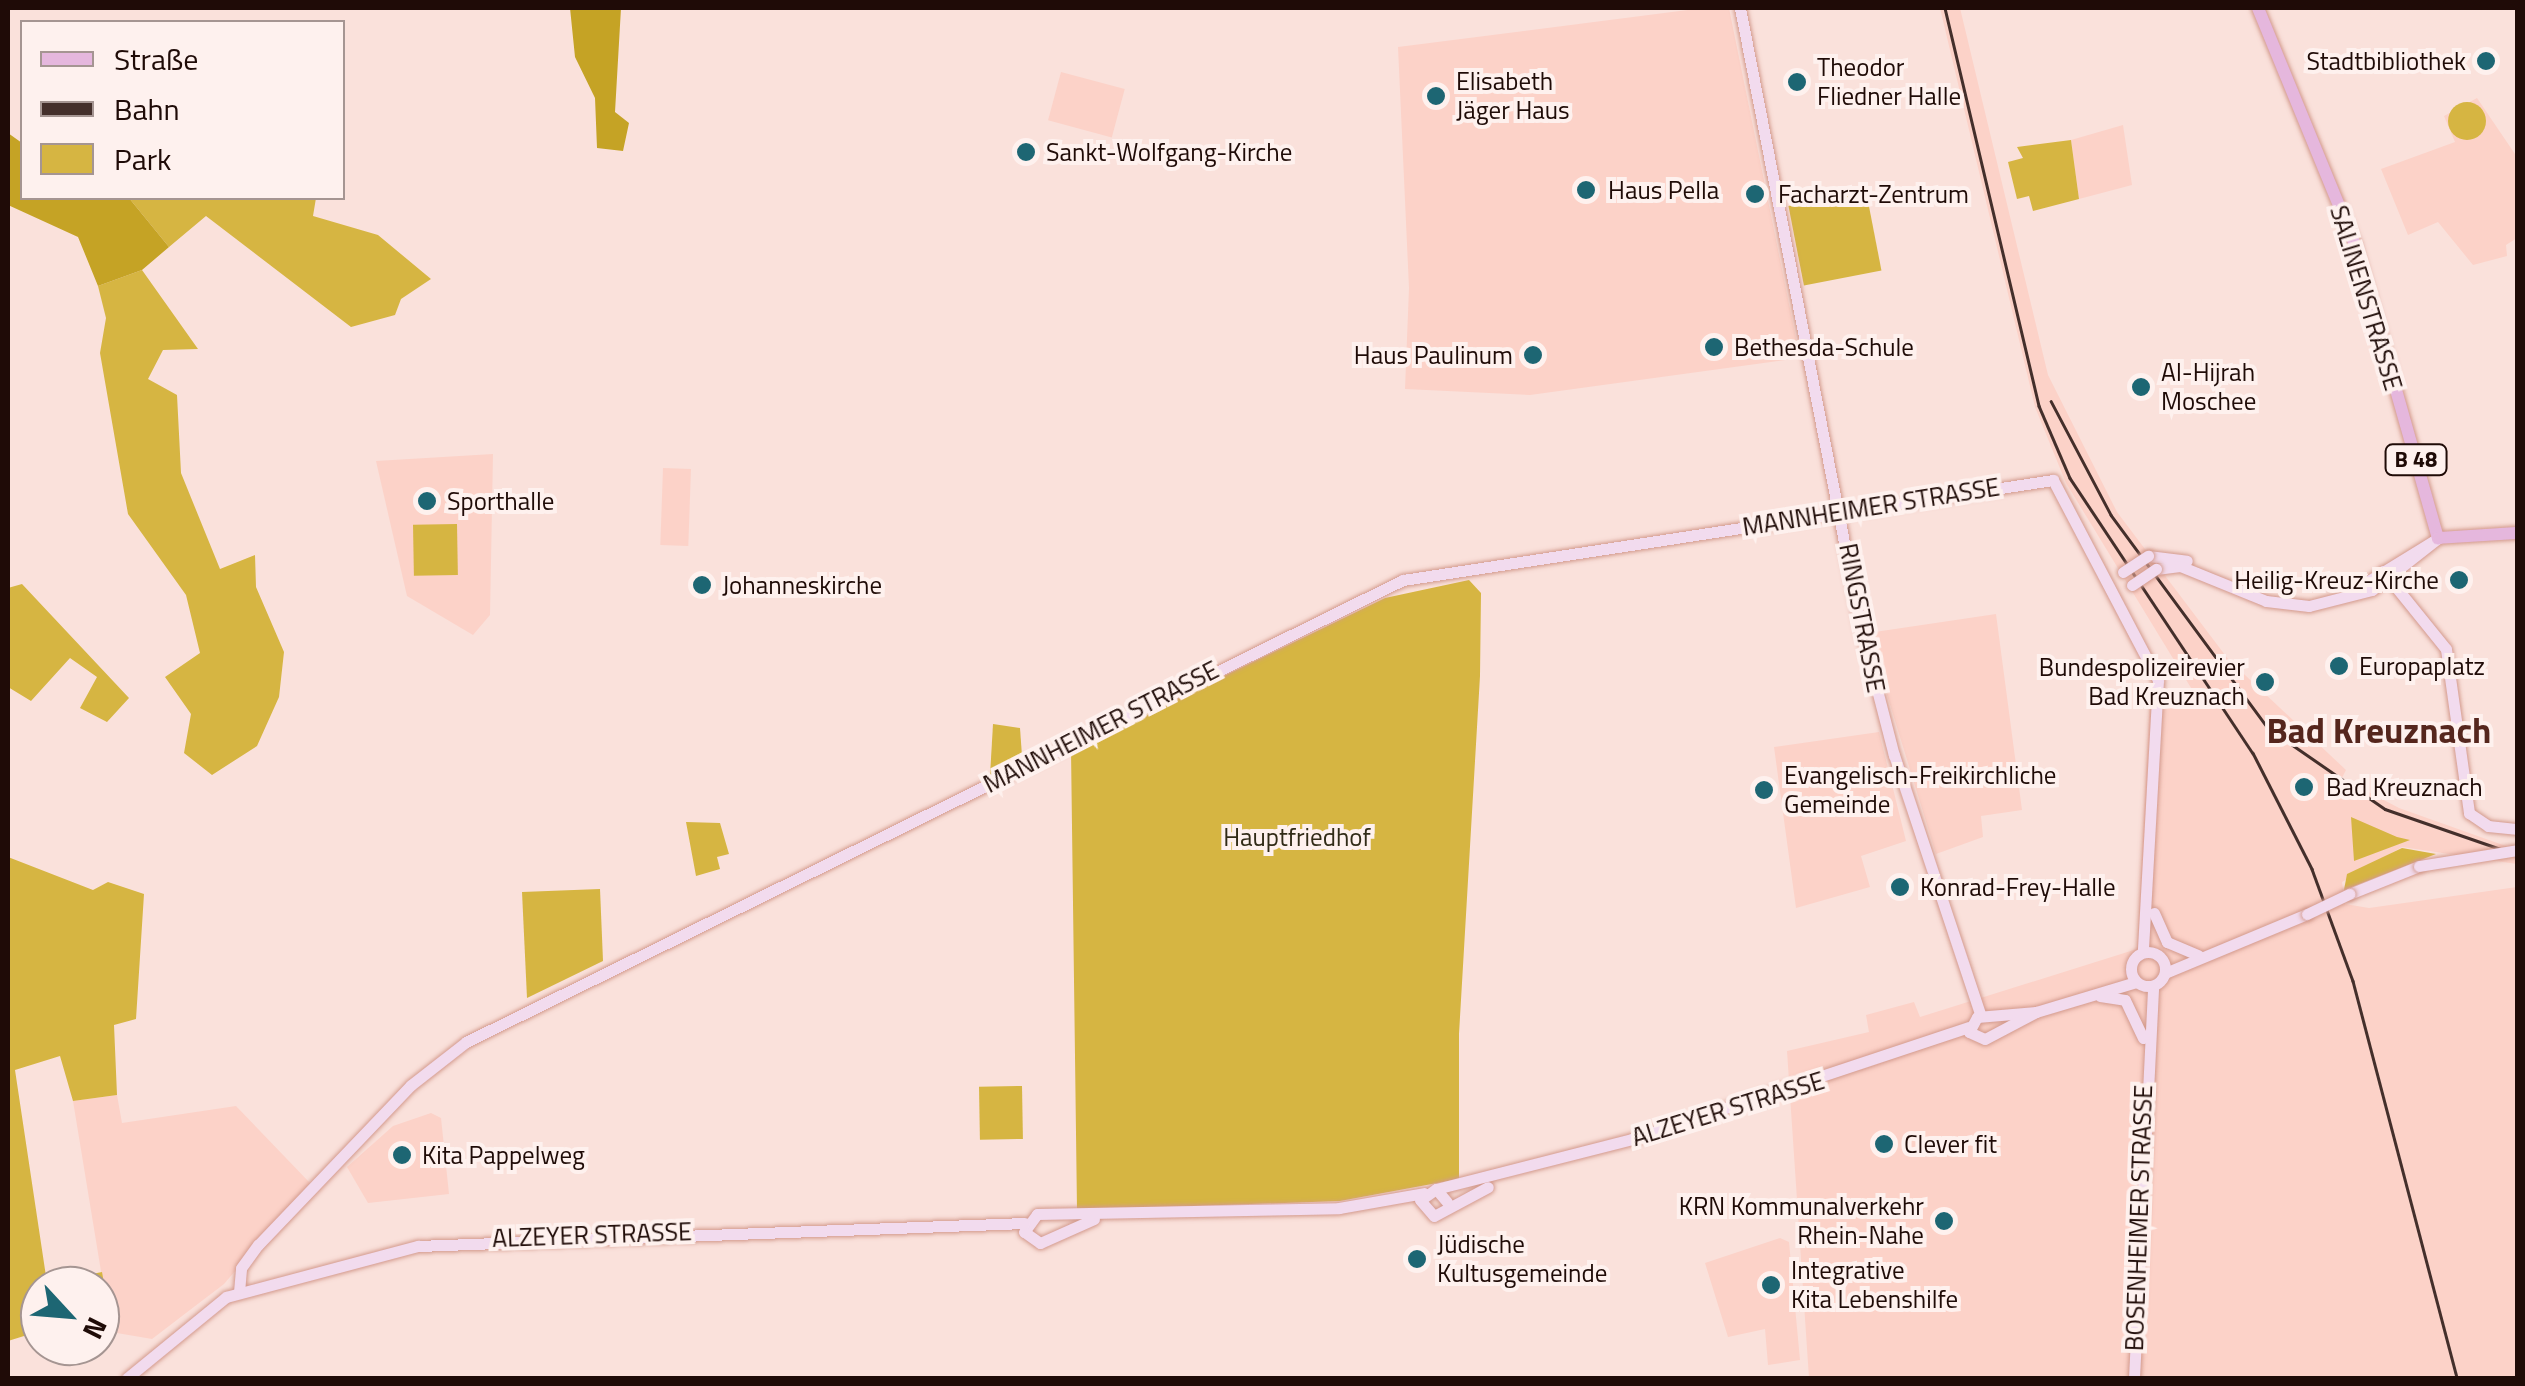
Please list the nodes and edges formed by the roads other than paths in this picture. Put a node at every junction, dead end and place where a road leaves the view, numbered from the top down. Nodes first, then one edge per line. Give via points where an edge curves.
1 (1740, 8) edge
2 (2258, 8) edge
3 (1841, 512) junction
4 (2518, 533) edge
5 (2440, 541) junction
6 (2388, 577) junction
7 (2226, 583) junction
8 (2112, 585) junction
9 (2132, 585) junction
10 (2120, 600) junction
11 (2518, 829) edge
12 (2518, 850) edge
13 (2150, 893) junction
14 (2154, 914) junction
15 (2266, 931) junction
16 (2198, 955) junction
17 (2157, 960) junction
18 (2141, 981) junction
19 (2076, 998) junction
20 (1979, 1025) junction
21 (2143, 1038) junction
22 (2145, 1057) junction
23 (1544, 1166) junction
24 (1430, 1191) junction
25 (1447, 1202) junction
26 (1378, 1204) junction
27 (1421, 1208) junction
28 (1048, 1219) junction
29 (1094, 1219) junction
30 (1025, 1229) junction
31 (1051, 1234) junction
32 (245, 1261) junction
33 (258, 1286) junction
34 (239, 1292) junction
35 (127, 1378) edge
36 (2134, 1378) edge

1 - 3 street, RINGSTRASSE
2 - 5 main road, SALINENSTRASSE / B 48 via 2355,245
3 - 8 street, MANNHEIMER STRASSE via 2046,478 2066,502 2087,556
3 - 20 street, RINGSTRASSE via 1880,704
3 - 32 street, MANNHEIMER STRASSE via 1390,584 466,1042 411,1084
4 - 5 main road
5 - 6 street
6 - 7 street via 2337,599 2282,606
6 - 11 street via 2446,649 2460,786 2478,821
7 - 8 street, bridge via 2182,559 2148,556
7 - 9 street, bridge via 2176,565
8 - 9 street
8 - 10 street
9 - 10 street
10 - 13 street via 2158,680
12 - 15 street, bridge via 2419,866
13 - 14 street
13 - 17 street
14 - 16 street via 2167,942
14 - 17 street
15 - 16 street
15 - 17 street
16 - 17 street
17 - 18 street
17 - 18 street
18 - 19 street, ALZEYER STRASSE
18 - 21 street, BOSENHEIMER STRASSE
18 - 22 street, BOSENHEIMER STRASSE
19 - 20 street, ALZEYER STRASSE
19 - 21 street via 2125,1000
20 - 23 street, ALZEYER STRASSE
21 - 22 street, BOSENHEIMER STRASSE
22 - 36 street, BOSENHEIMER STRASSE
23 - 24 street, ALZEYER STRASSE
23 - 25 street, ALZEYER STRASSE
24 - 25 street
24 - 26 street, ALZEYER STRASSE
24 - 27 street
25 - 27 street, ALZEYER STRASSE via 1434,1216
26 - 27 street, ALZEYER STRASSE
26 - 29 street, ALZEYER STRASSE
28 - 29 street, ALZEYER STRASSE
28 - 30 street, ALZEYER STRASSE via 1037,1214
28 - 31 street
29 - 31 street, ALZEYER STRASSE
30 - 31 street, ALZEYER STRASSE via 1037,1243
30 - 33 street, ALZEYER STRASSE via 989,1224 474,1240 380,1254
32 - 33 street via 246,1279
32 - 34 street
33 - 34 street, ALZEYER STRASSE
34 - 35 street, ALZEYER STRASSE via 206,1308

